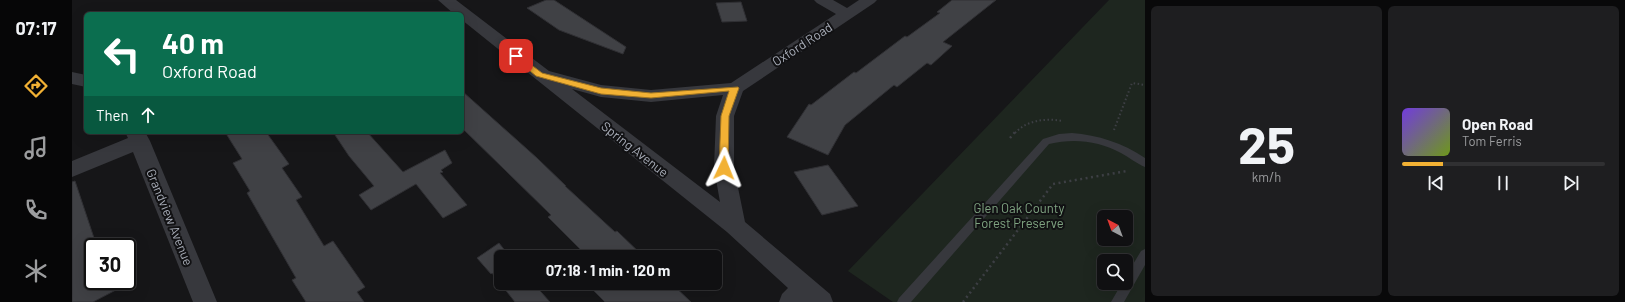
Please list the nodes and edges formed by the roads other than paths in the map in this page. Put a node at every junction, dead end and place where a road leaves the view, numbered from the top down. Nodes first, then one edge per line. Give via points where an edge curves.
1 (446, 0) edge
2 (822, 0) edge
3 (869, 0) edge
4 (461, 12) edge
5 (464, 14) edge
6 (847, 14) junction
7 (539, 74) junction
8 (72, 78) edge
9 (84, 81) edge
10 (735, 88) junction
11 (138, 137) edge
12 (1145, 163) edge
13 (72, 169) edge
14 (735, 226) junction
15 (1145, 254) edge
16 (806, 297) edge
17 (205, 302) edge
18 (904, 302) edge
19 (1117, 302) edge

1 - 4 street, Spring Avenue
2 - 6 street
3 - 6 street, Oxford Road
5 - 7 street, Spring Avenue
6 - 10 street, Oxford Road
7 - 10 street, Oxford Road via 601,91 651,96
7 - 14 street, Spring Avenue
8 - 9 street
10 - 14 street via 725,116 724,168
11 - 13 street
11 - 17 street, Grandview Avenue
12 - 18 lane via 1119,148 1098,140 1060,136 1046,141
14 - 16 street, Spring Avenue
15 - 19 lane

